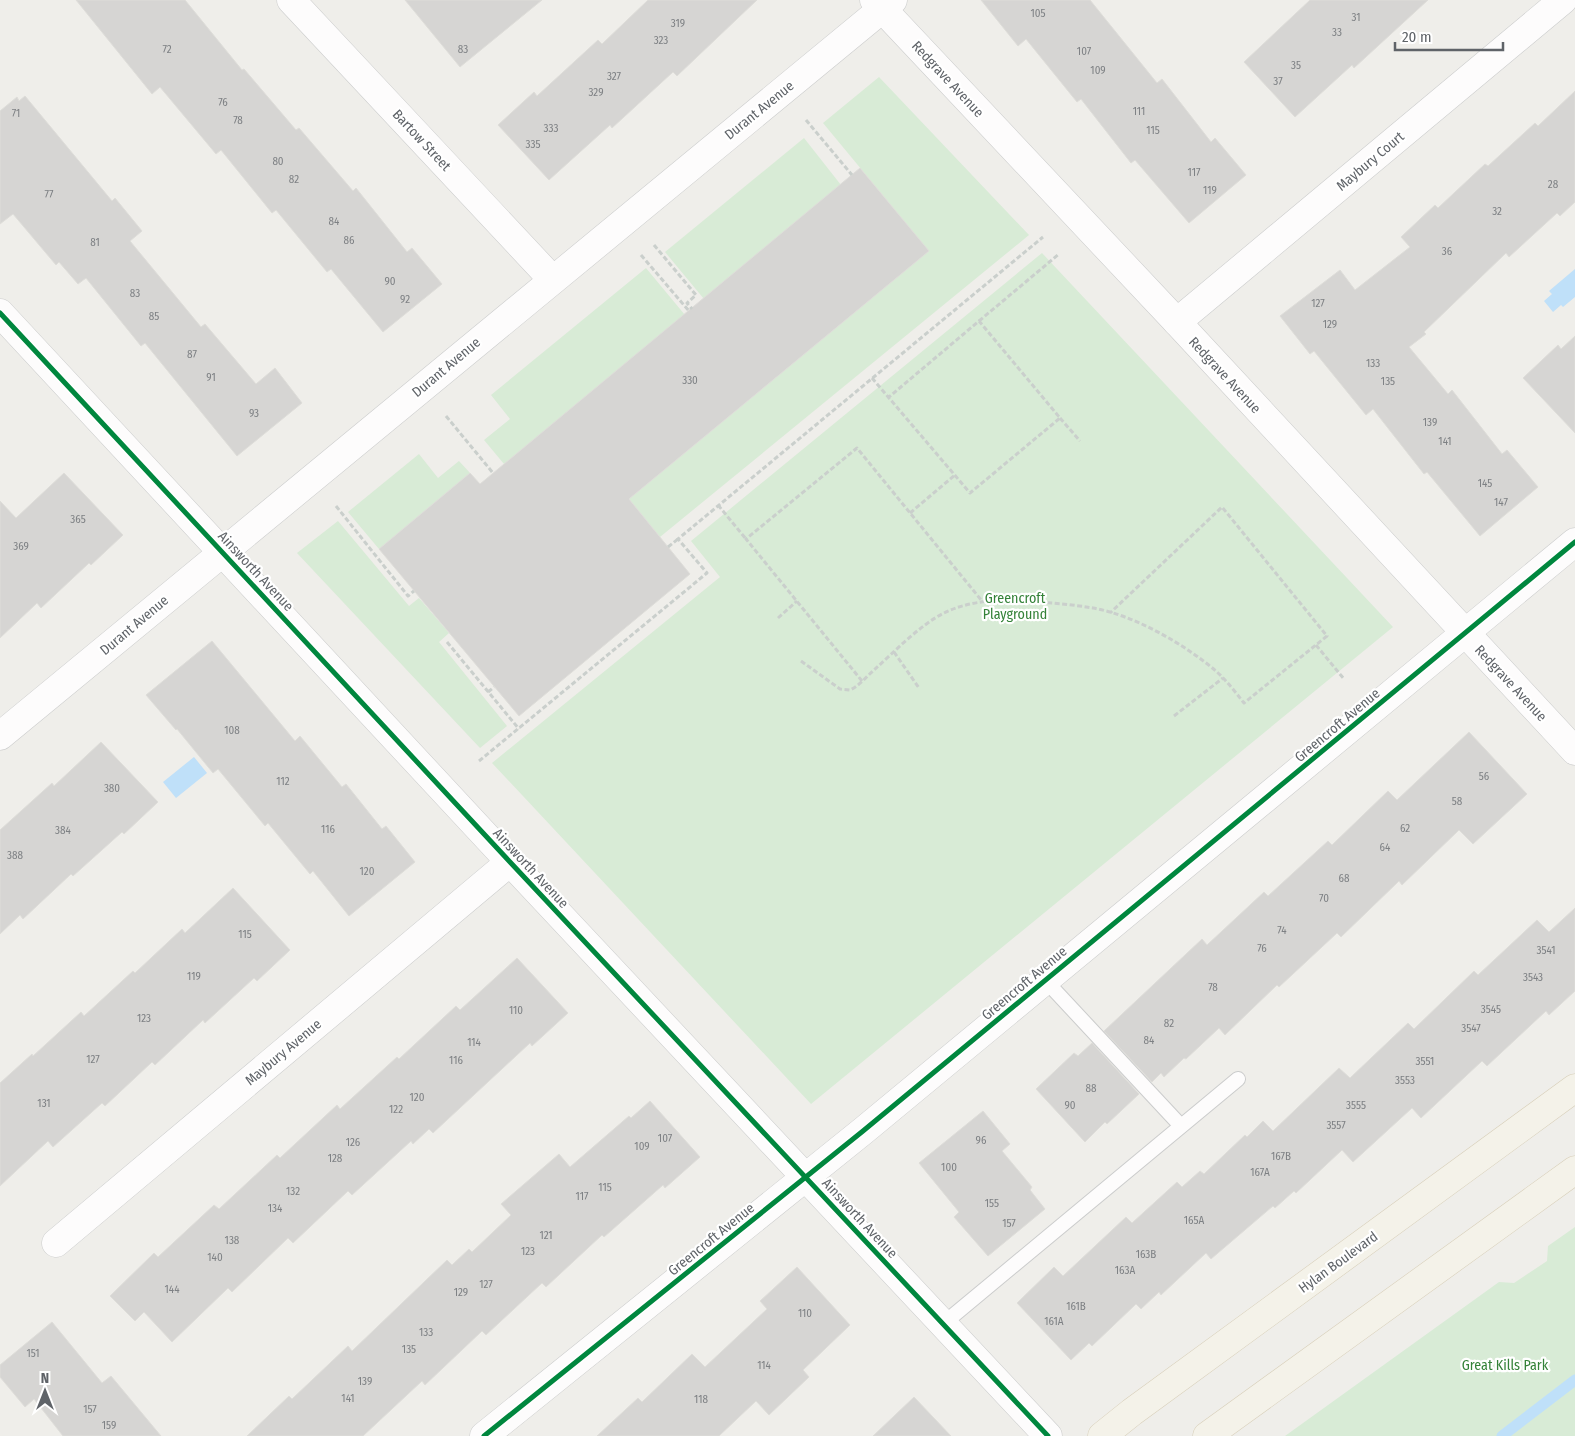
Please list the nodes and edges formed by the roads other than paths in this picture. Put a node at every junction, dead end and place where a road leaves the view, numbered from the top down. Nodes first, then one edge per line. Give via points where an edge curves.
1 (291, 0) edge
2 (1564, 0) edge
3 (883, 3) edge
4 (552, 279) junction
5 (0, 312) edge
6 (1177, 322) junction
7 (1575, 542) edge
8 (222, 552) junction
9 (1465, 634) junction
10 (0, 736) edge
11 (1575, 751) edge
12 (510, 862) junction
13 (1046, 980) junction
14 (1238, 1079) dead end
15 (1575, 1088) edge
16 (1181, 1126) junction
17 (1575, 1170) edge
18 (806, 1177) junction
19 (56, 1243) dead end
20 (943, 1324) junction
21 (484, 1436) edge
22 (1048, 1436) edge
23 (1102, 1436) edge
24 (1207, 1436) edge

1 - 4 street, Bartow Street
2 - 6 street, Maybury Court
3 - 4 street, Durant Avenue
3 - 6 street, Redgrave Avenue
4 - 8 street, Durant Avenue
5 - 8 street, Ainsworth Avenue
6 - 9 street, Redgrave Avenue
7 - 9 street, Greencroft Avenue
8 - 10 street, Durant Avenue
8 - 12 street, Ainsworth Avenue
9 - 11 street, Redgrave Avenue
9 - 13 street, Greencroft Avenue
12 - 18 street, Ainsworth Avenue
12 - 19 street, Maybury Avenue
13 - 16 lane
13 - 18 street, Greencroft Avenue
14 - 16 lane
15 - 23 main road, Hylan Boulevard
16 - 20 lane
17 - 24 main road
18 - 20 street, Ainsworth Avenue
18 - 21 street, Greencroft Avenue
20 - 22 street, Ainsworth Avenue

